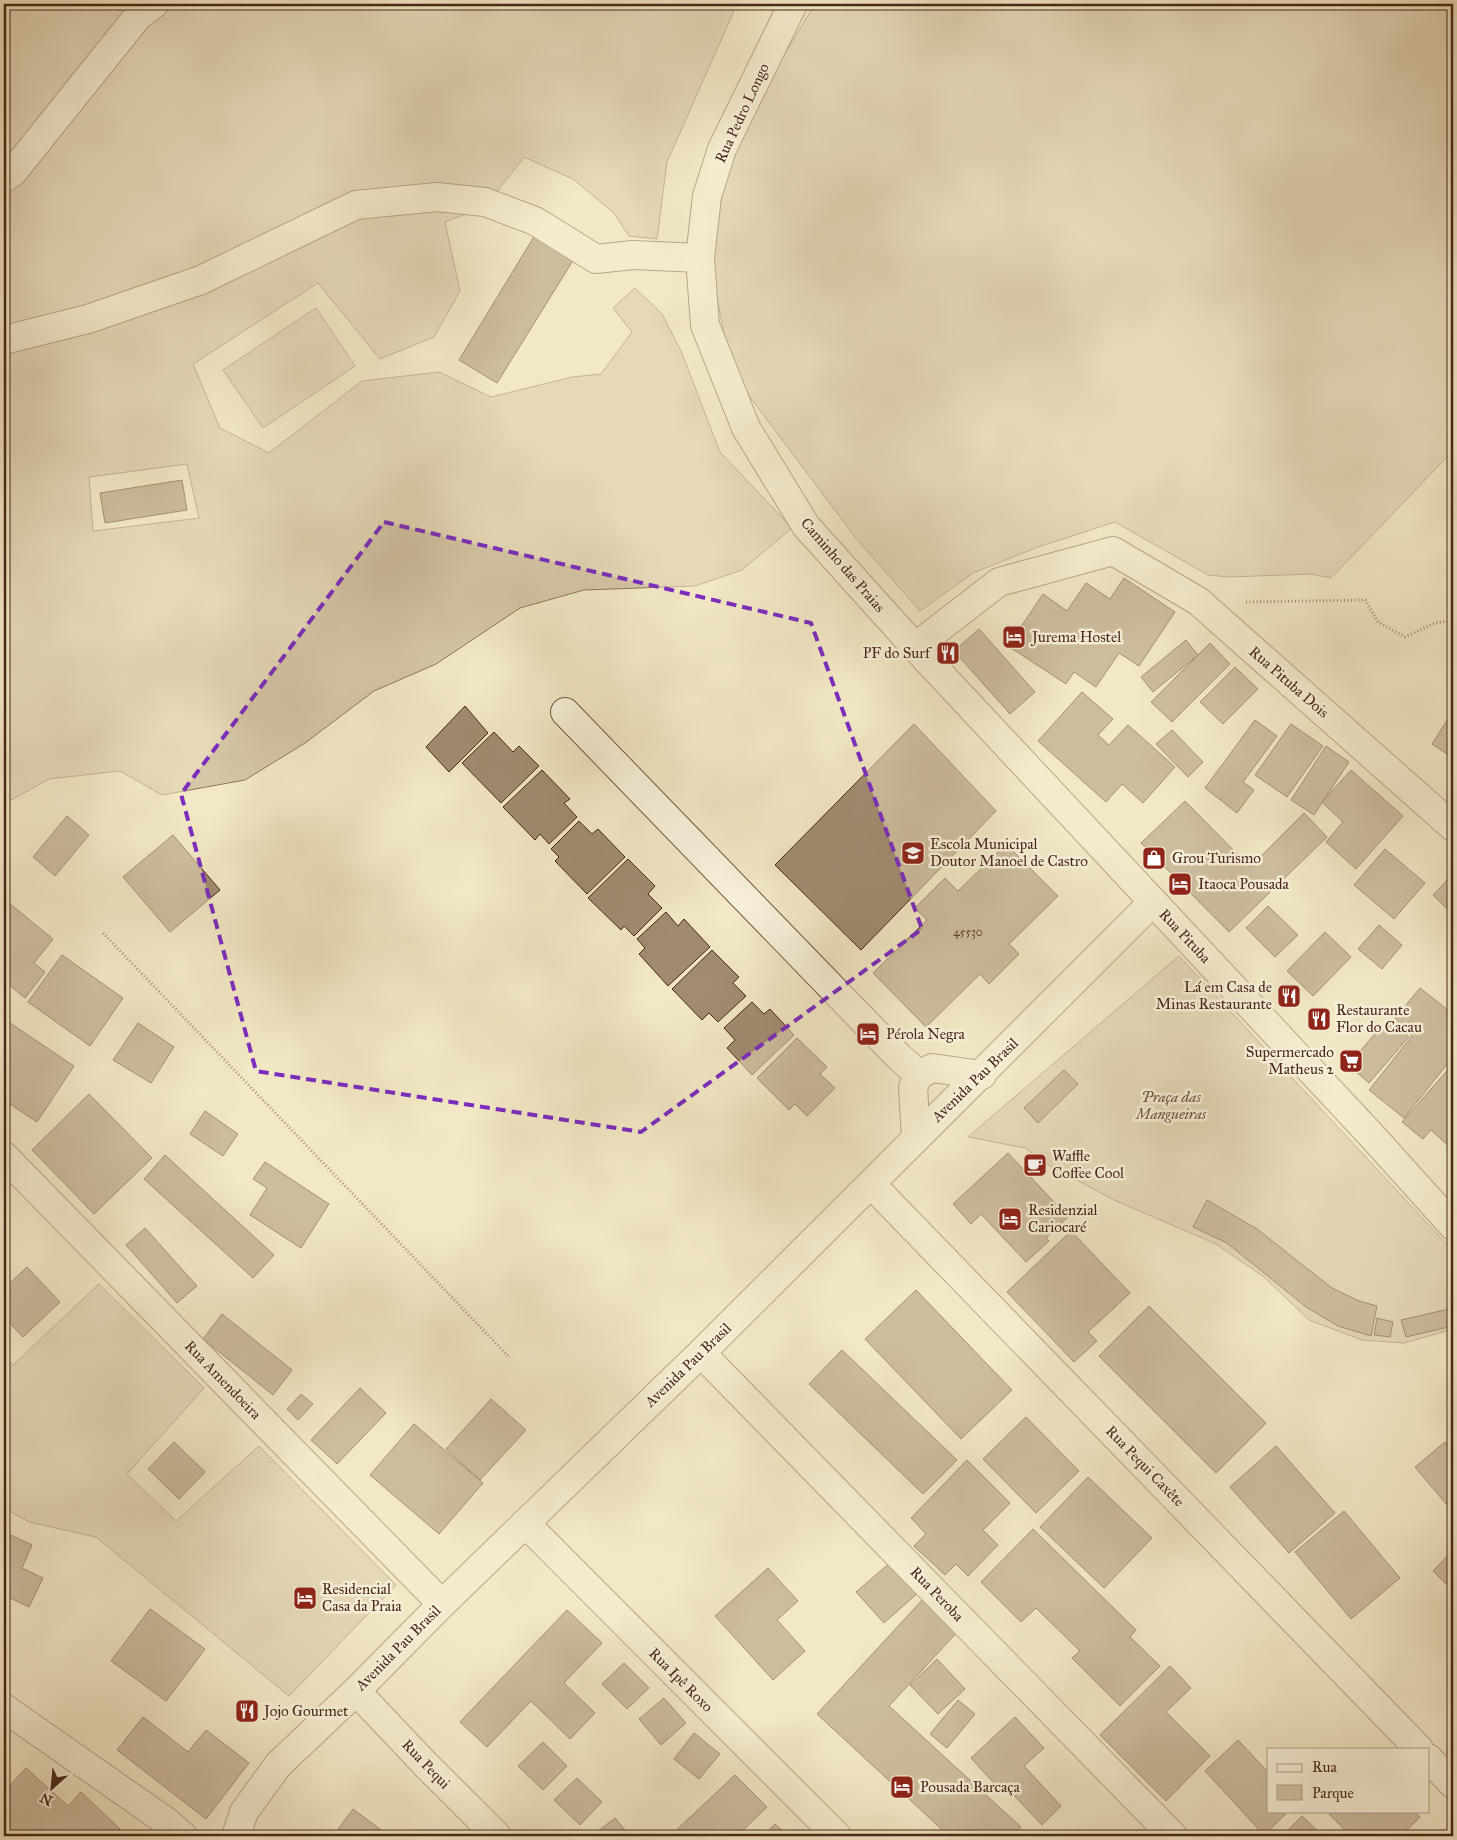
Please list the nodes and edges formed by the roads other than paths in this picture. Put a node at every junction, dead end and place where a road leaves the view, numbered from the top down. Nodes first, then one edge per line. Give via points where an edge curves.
1 (154, 4) edge
2 (793, 4) edge
3 (4, 178) edge
4 (700, 258) junction
5 (4, 340) edge
6 (746, 428) joint
7 (915, 647) junction
8 (565, 712) dead end
9 (1453, 827) edge
10 (1153, 902) junction
11 (982, 1074) junction
12 (919, 1075) junction
13 (916, 1138) junction
14 (4, 1156) edge
15 (871, 1184) junction
16 (1453, 1226) edge
17 (701, 1352) junction
18 (525, 1524) junction
19 (442, 1604) junction
20 (356, 1691) junction
21 (4, 1708) edge
22 (1418, 1748) edge
23 (1430, 1760) edge
24 (1453, 1784) edge
25 (183, 1836) edge
26 (236, 1836) edge
27 (497, 1836) edge
28 (837, 1836) edge
29 (1173, 1836) edge

1 - 3 street via 138,16 13,172
2 - 4 street, Rua Pedro Longo via 722,149 707,196
4 - 5 street via 633,255 596,259 535,221 485,202 437,197 356,205 201,280 88,319
4 - 6 street, Rua Pedro Longo via 705,325
6 - 7 street, Caminho das Praias via 806,526
7 - 9 street, Rua Pituba Dois via 999,582 1113,551 1198,602
7 - 10 street, Rua Pituba
8 - 12 street
10 - 11 street, Avenida Pau Brasil
10 - 16 street, Rua Pituba
11 - 12 street via 932,1068
11 - 13 street, Avenida Pau Brasil
12 - 13 street via 913,1086
13 - 15 street, Avenida Pau Brasil
14 - 19 street, Rua Amendoeira
15 - 17 street, Avenida Pau Brasil
15 - 22 street, Rua Pequi Caxête
17 - 18 street, Avenida Pau Brasil
17 - 29 street, Rua Peroba
18 - 19 street, Avenida Pau Brasil
18 - 28 street, Rua Ipê Roxo
19 - 20 street, Avenida Pau Brasil
20 - 26 street, Avenida Pau Brasil via 278,1765 244,1812
20 - 27 street, Rua Pequi
21 - 25 street
23 - 24 street

